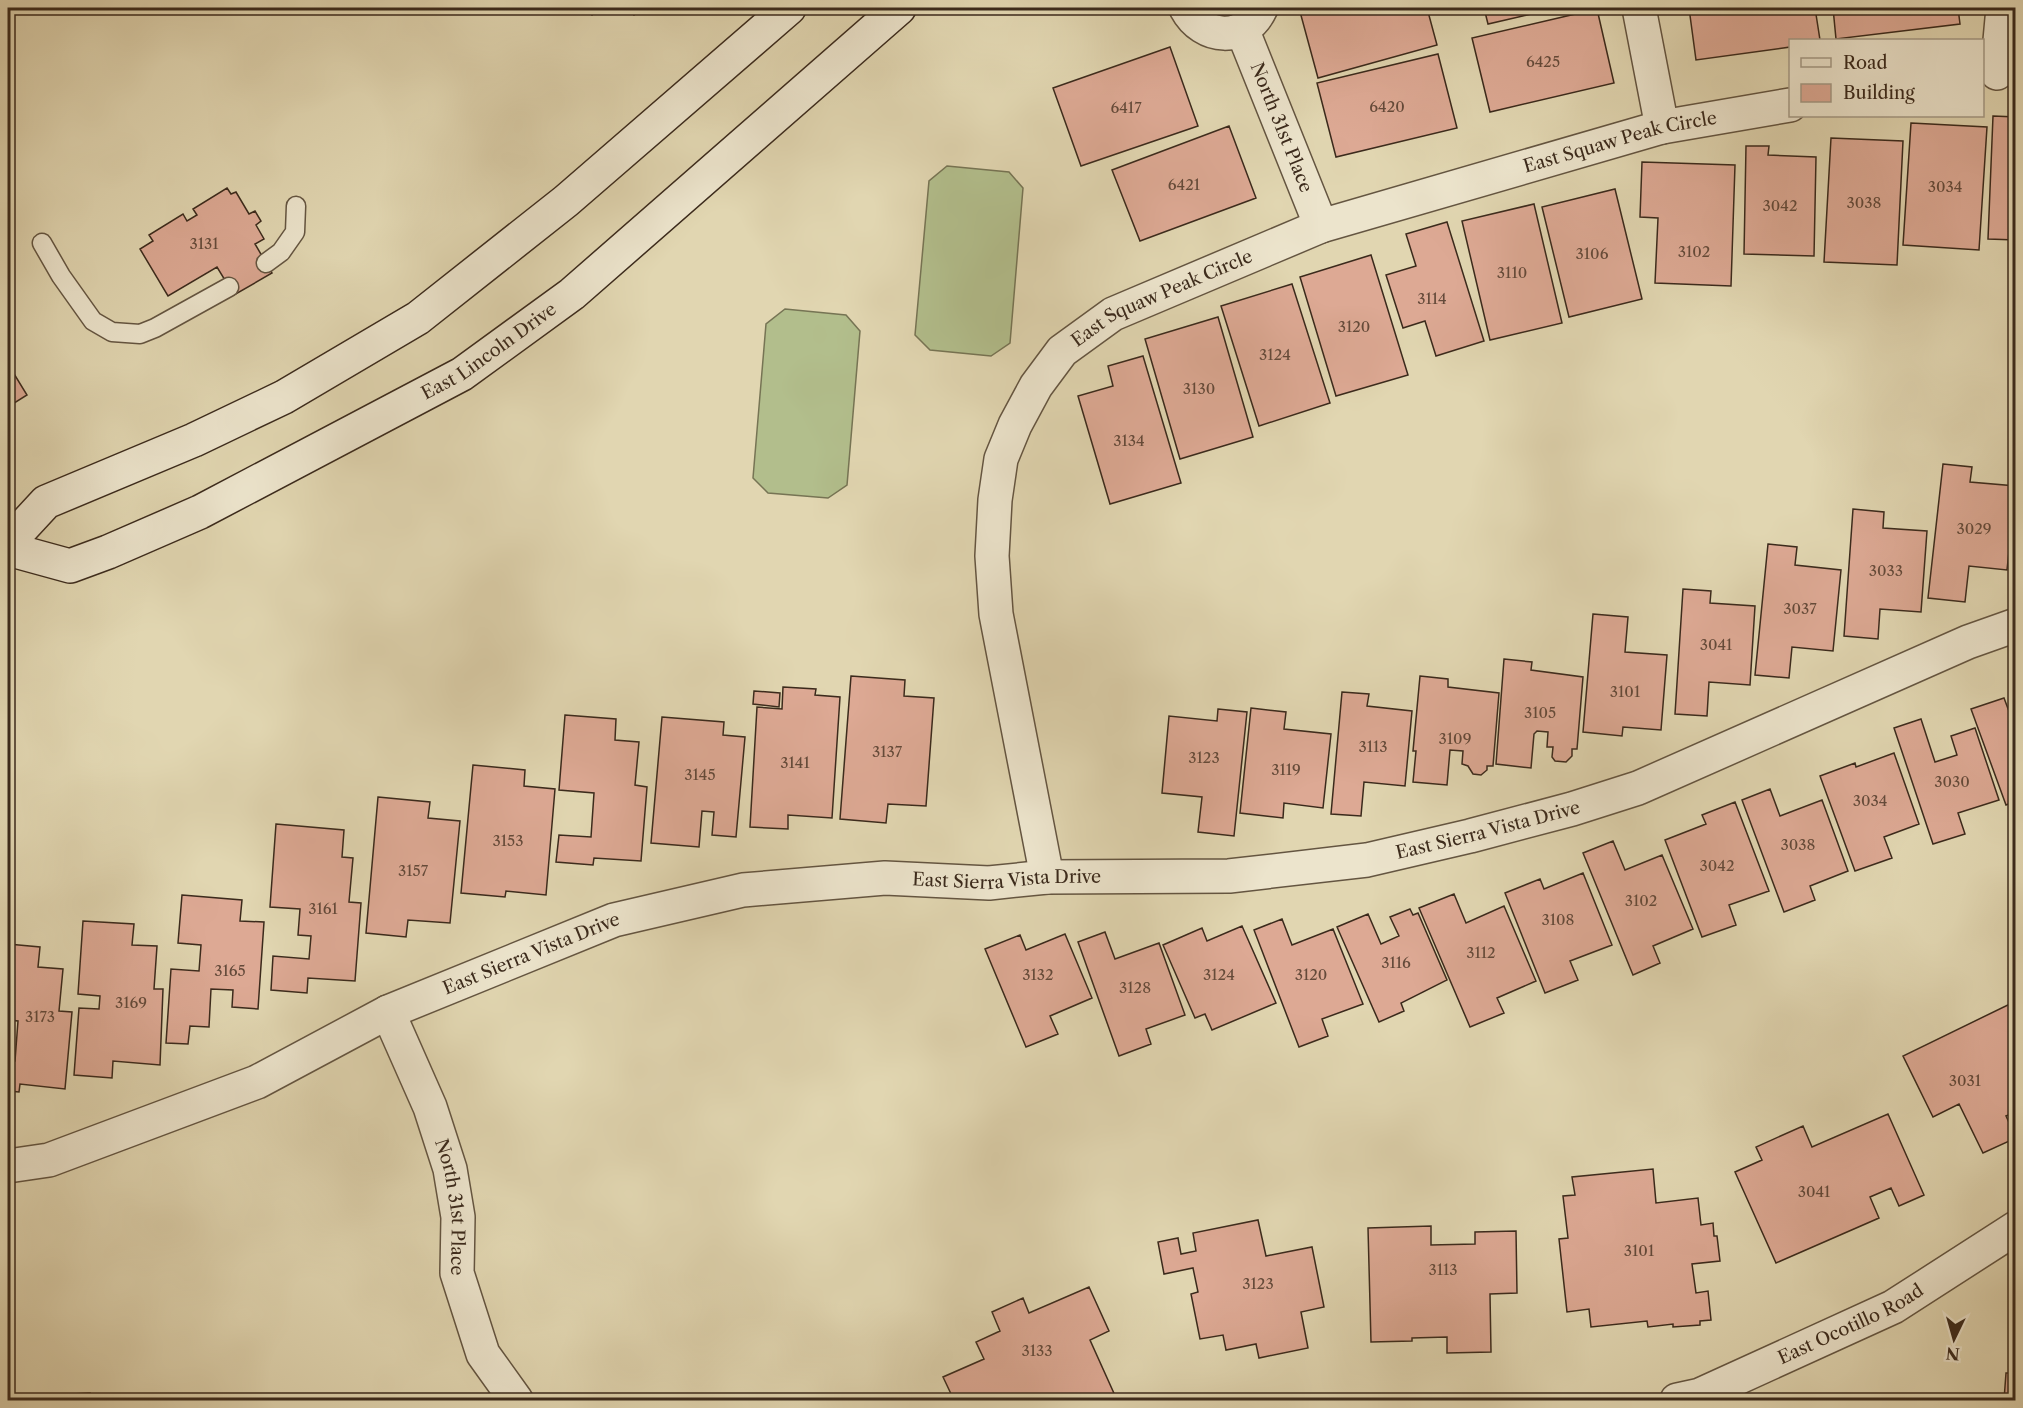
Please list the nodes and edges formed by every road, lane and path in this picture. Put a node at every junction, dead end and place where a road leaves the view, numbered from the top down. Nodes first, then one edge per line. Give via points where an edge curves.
1 (789, 8) edge
2 (899, 8) edge
3 (1186, 8) edge
4 (1639, 8) edge
5 (2003, 8) edge
6 (1251, 18) edge
7 (1998, 73) edge
8 (1789, 105) edge
9 (1662, 128) junction
10 (296, 206) dead end
11 (1321, 226) junction
12 (42, 243) dead end
13 (266, 263) dead end
14 (229, 286) dead end
15 (8, 543) edge
16 (8, 549) edge
17 (2016, 625) edge
18 (1047, 877) junction
19 (388, 1012) junction
20 (8, 1166) edge
21 (2016, 1228) edge
22 (1693, 1399) edge
23 (516, 1401) edge

1 - 15 street via 566,201 418,318 284,397 194,440 46,502
2 - 16 street, East Lincoln Drive via 572,294 462,374 200,512 108,552 69,566
3 - 6 street, North 31st Place via 1202,27 1215,33 1229,33
4 - 9 street
5 - 7 street
6 - 11 street, North 31st Place
8 - 9 street, East Squaw Peak Circle
9 - 11 street, East Squaw Peak Circle
10 - 13 lane via 295,232 281,252
11 - 18 street, East Squaw Peak Circle via 1113,314 1062,351 1015,424 1001,459 995,500 992,556 996,614
12 - 14 lane via 93,321 112,332 140,334
17 - 18 street, East Sierra Vista Drive via 1968,642 1638,788 1470,836 1367,860 1229,876
18 - 19 street, East Sierra Vista Drive via 989,883 885,878 743,890 614,920
19 - 20 street, East Sierra Vista Drive via 257,1083 49,1160
19 - 23 street, North 31st Place via 430,1107 450,1169 458,1217 457,1273 483,1354
21 - 22 street, East Ocotillo Road via 1893,1306

